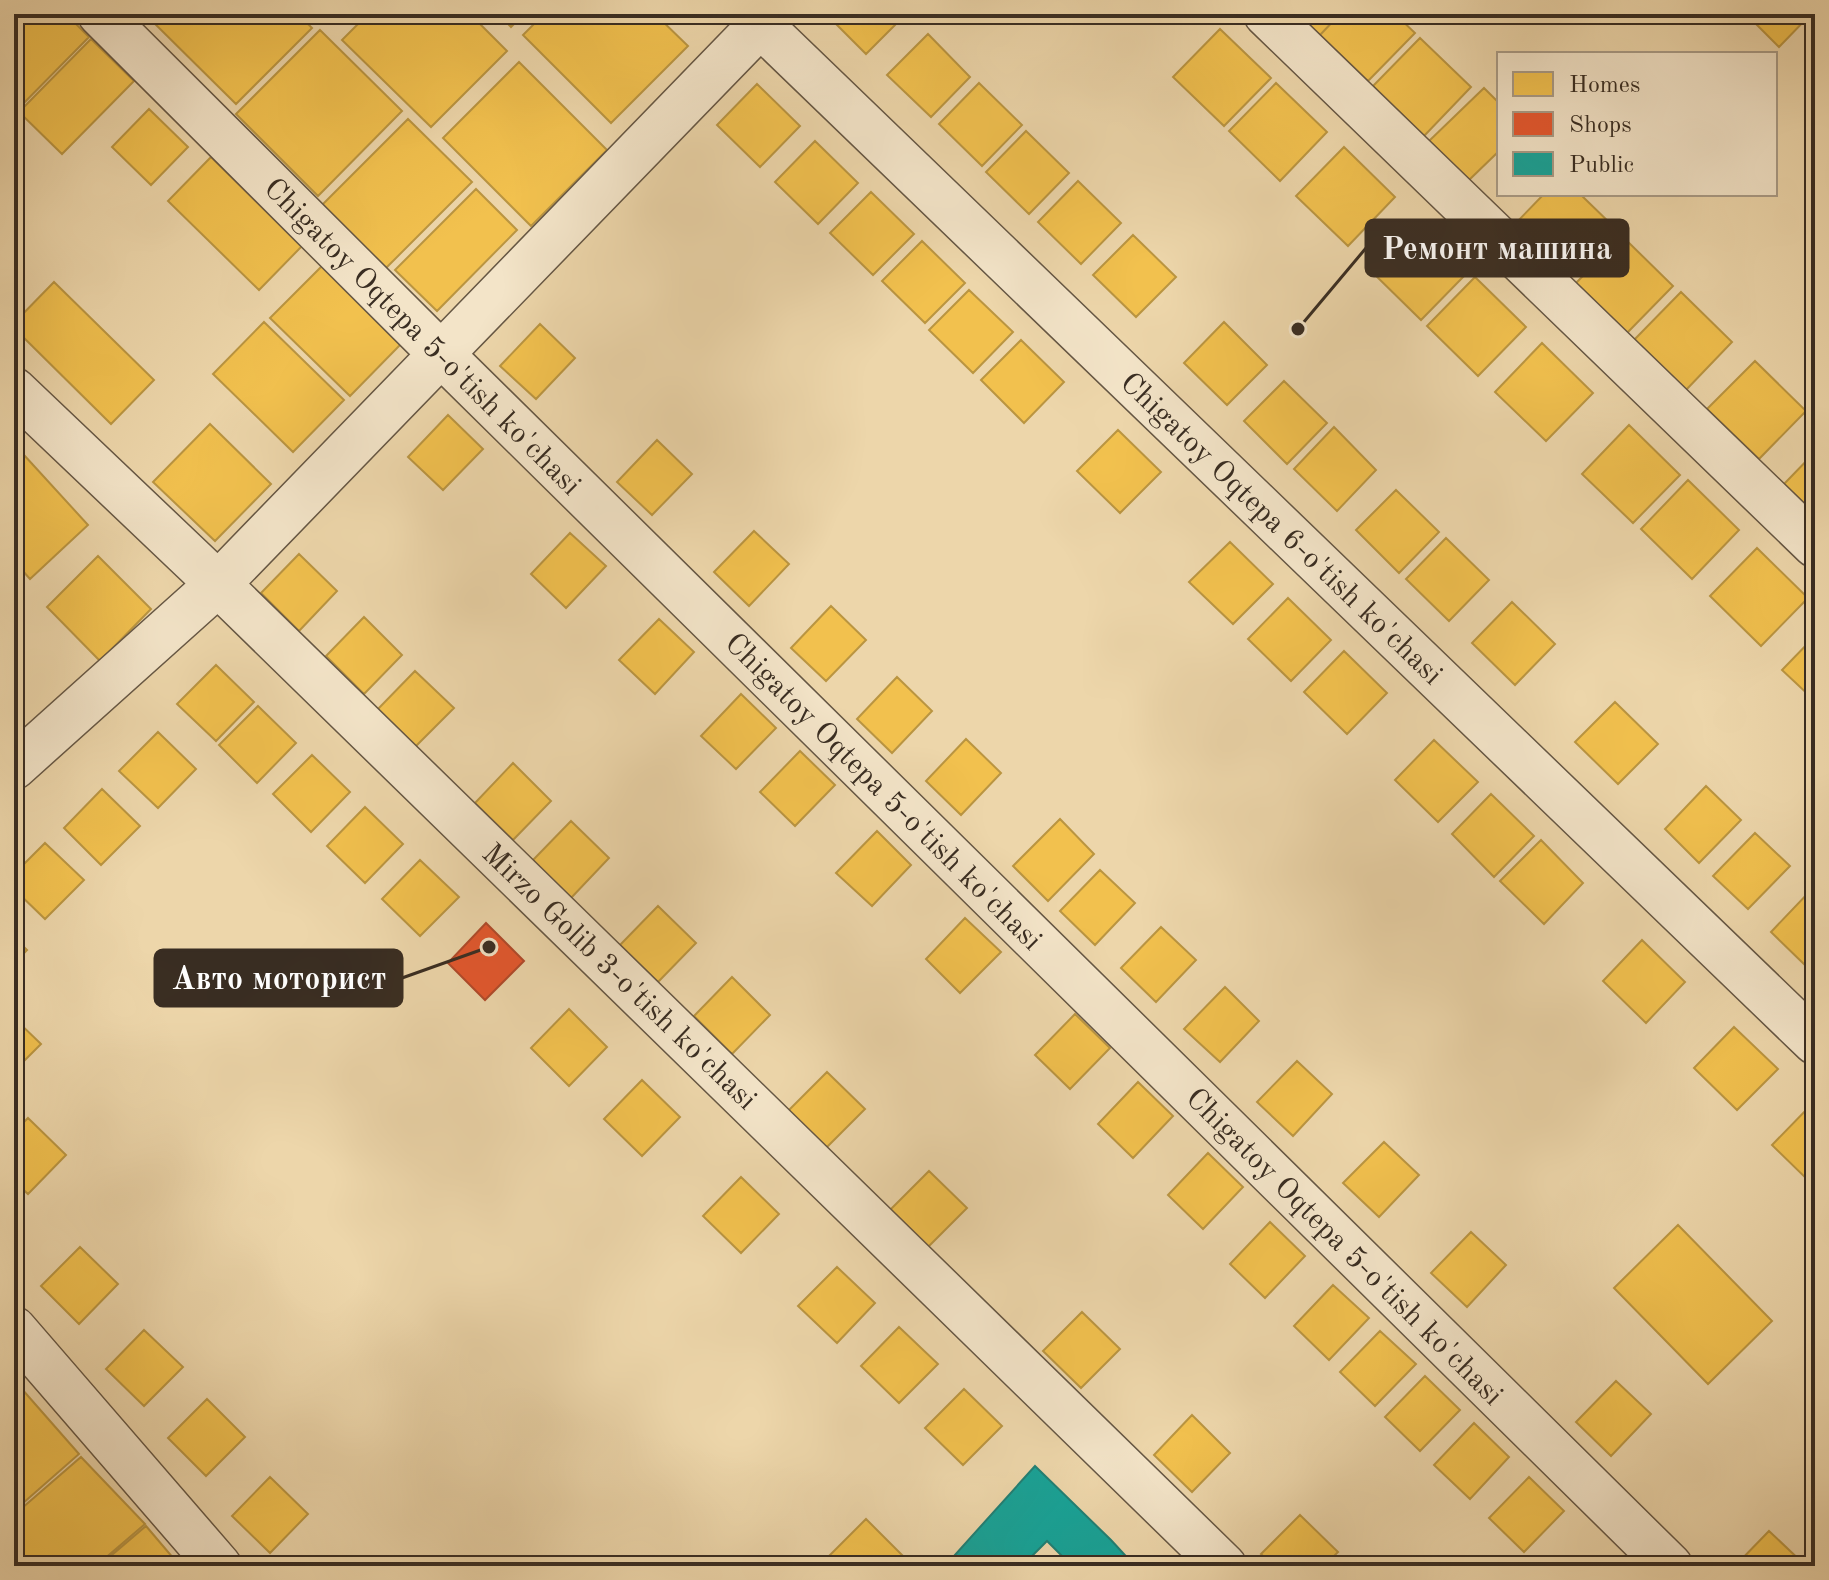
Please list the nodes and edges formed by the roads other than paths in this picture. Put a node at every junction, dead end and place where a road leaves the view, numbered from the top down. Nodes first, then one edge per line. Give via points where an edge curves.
1 (100, 14) edge
2 (1266, 14) edge
3 (760, 18) edge
4 (441, 354) junction
5 (14, 390) edge
6 (1815, 545) edge
7 (218, 584) junction
8 (14, 767) edge
9 (1815, 1042) edge
10 (14, 1329) edge
11 (219, 1566) edge
12 (1224, 1566) edge
13 (1670, 1566) edge

1 - 4 street, Chigatoy Oqtepa 5-o'tish ko'chasi
2 - 6 street
3 - 4 street
3 - 9 street, Chigatoy Oqtepa 6-o'tish ko'chasi
4 - 7 street
4 - 13 street, Chigatoy Oqtepa 5-o'tish ko'chasi
5 - 7 street, Mirzo Golib 3-o'tish ko'chasi
7 - 8 street
7 - 12 street, Mirzo Golib 3-o'tish ko'chasi
10 - 11 street

